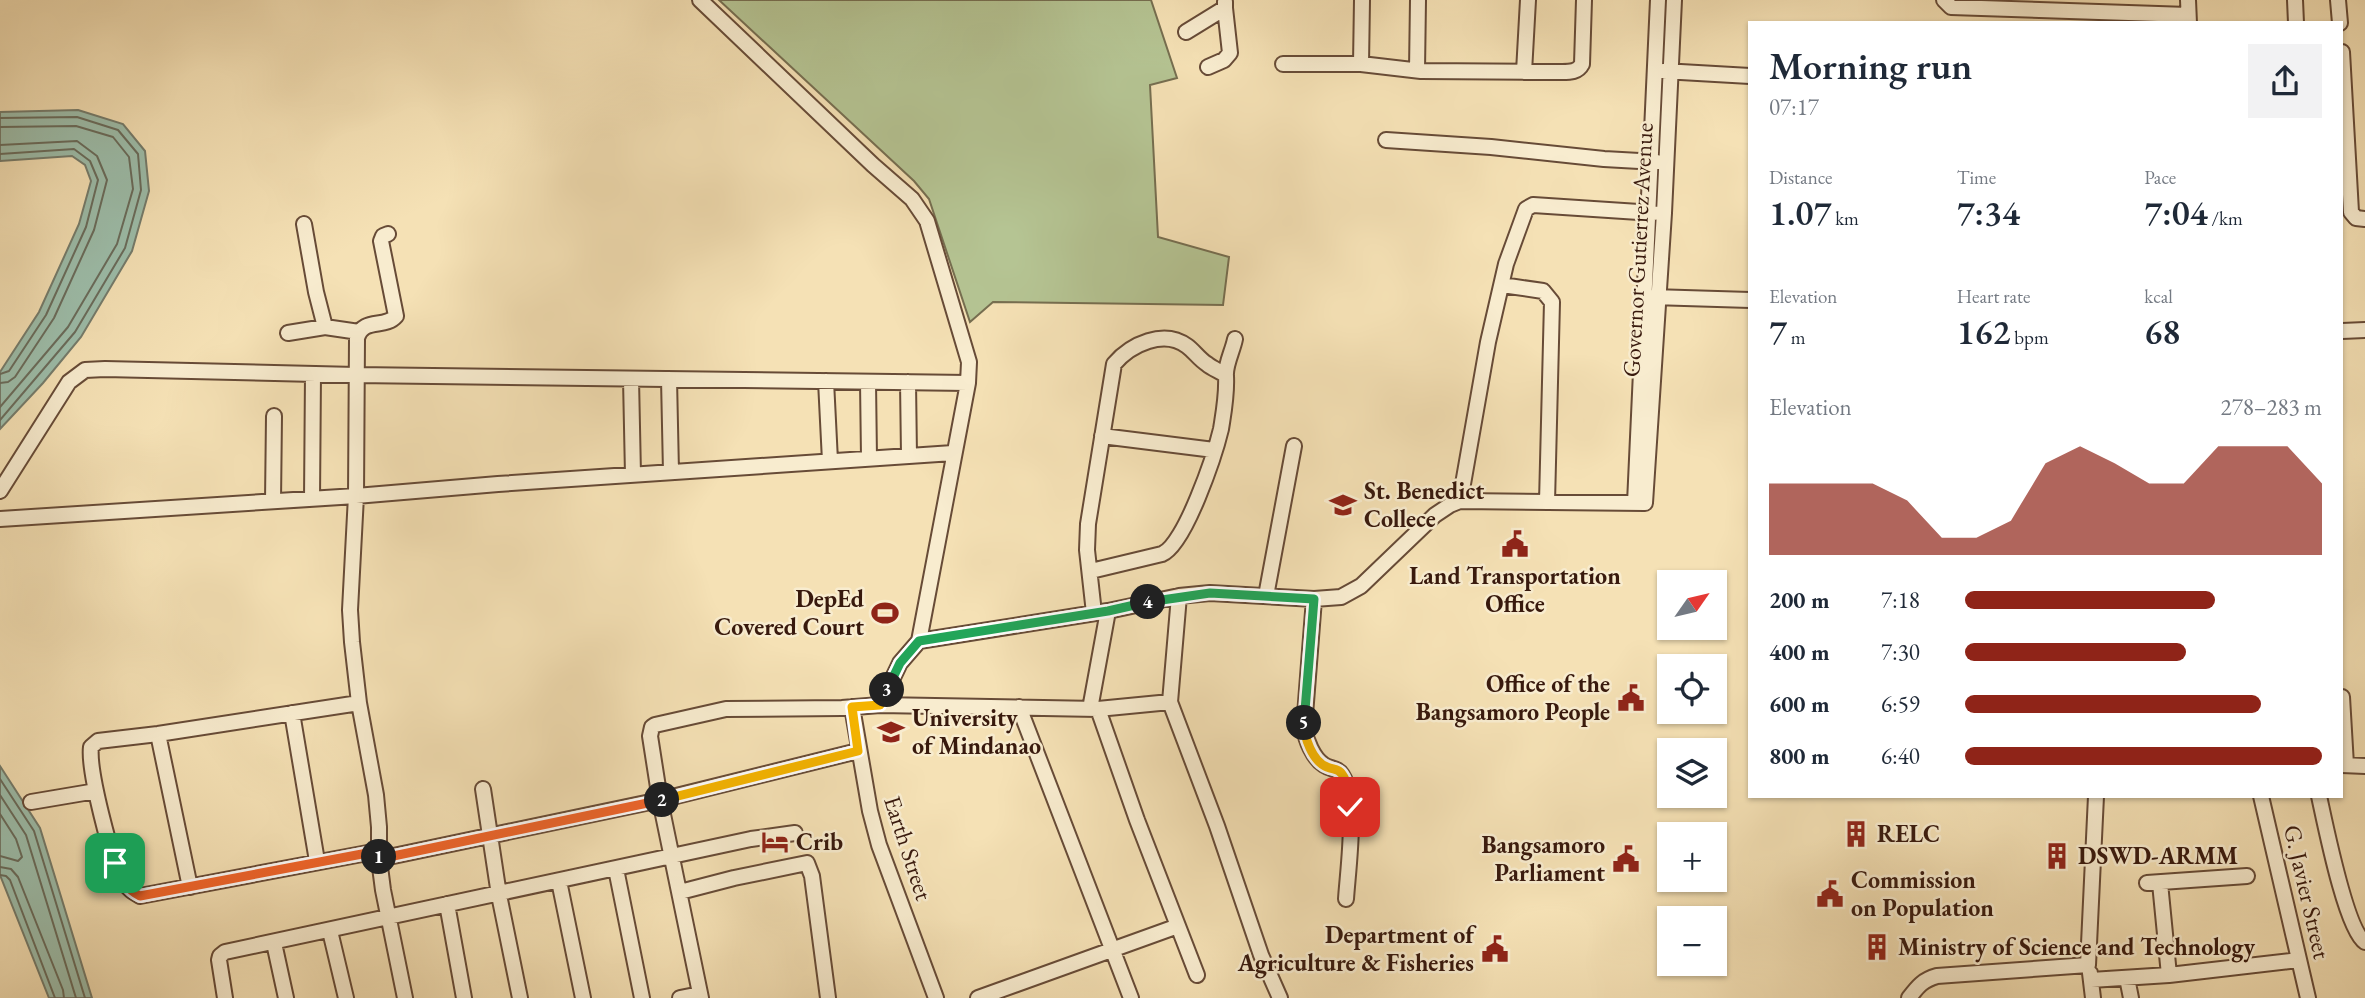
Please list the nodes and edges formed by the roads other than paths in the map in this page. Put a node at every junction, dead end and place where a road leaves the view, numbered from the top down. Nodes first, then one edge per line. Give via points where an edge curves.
1 (700, 0) edge
2 (1362, 0) edge
3 (1418, 0) edge
4 (1528, 0) edge
5 (1584, 0) edge
6 (1658, 0) edge
7 (1674, 0) edge
8 (1944, 0) edge
9 (2188, 0) edge
10 (2295, 0) edge
11 (2338, 0) edge
12 (1225, 4) edge
13 (2189, 19) edge
14 (2296, 21) edge
15 (2340, 21) edge
16 (1186, 32) dead end
17 (1283, 64) dead end
18 (1361, 64) junction
19 (1208, 67) dead end
20 (1417, 70) junction
21 (1654, 70) junction
22 (2343, 70) edge
23 (1524, 72) junction
24 (1671, 72) junction
25 (1748, 76) edge
26 (1386, 140) dead end
27 (1658, 162) junction
28 (1647, 212) junction
29 (1664, 213) junction
30 (2365, 219) edge
31 (304, 224) dead end
32 (388, 234) dead end
33 (1502, 285) junction
34 (1643, 297) junction
35 (1659, 298) junction
36 (1748, 300) edge
37 (325, 327) junction
38 (2365, 330) edge
39 (2343, 331) edge
40 (359, 332) junction
41 (288, 334) dead end
42 (1236, 339) dead end
43 (313, 374) junction
44 (356, 375) junction
45 (1226, 375) junction
46 (631, 379) junction
47 (669, 379) junction
48 (826, 381) junction
49 (868, 382) junction
50 (908, 382) junction
51 (968, 383) junction
52 (274, 416) dead end
53 (1102, 436) junction
54 (1294, 446) dead end
55 (1214, 450) junction
56 (953, 453) junction
57 (909, 456) junction
58 (869, 458) junction
59 (830, 461) junction
60 (671, 472) junction
61 (634, 475) junction
62 (0, 491) edge
63 (356, 496) junction
64 (312, 499) junction
65 (273, 501) junction
66 (1460, 501) junction
67 (1547, 502) junction
68 (1640, 503) junction
69 (0, 519) edge
70 (1091, 571) junction
71 (1179, 596) junction
72 (1266, 596) junction
73 (1314, 599) junction
74 (1101, 612) junction
75 (919, 641) junction
76 (1170, 702) junction
77 (359, 703) junction
78 (880, 705) junction
79 (852, 707) junction
80 (1019, 707) junction
81 (1094, 709) junction
82 (292, 713) junction
83 (2343, 731) edge
84 (158, 734) junction
85 (858, 751) junction
86 (2344, 765) edge
87 (2365, 766) edge
88 (483, 789) dead end
89 (96, 791) junction
90 (2096, 798) edge
91 (2261, 798) edge
92 (2320, 798) edge
93 (660, 800) junction
94 (31, 802) dead end
95 (794, 833) dead end
96 (489, 836) junction
97 (379, 855) junction
98 (671, 857) junction
99 (317, 861) junction
100 (616, 869) junction
101 (2247, 876) dead end
102 (559, 881) junction
103 (190, 887) junction
104 (680, 892) junction
105 (499, 895) junction
106 (1346, 899) dead end
107 (447, 904) junction
108 (388, 918) junction
109 (1178, 926) junction
110 (330, 931) junction
111 (2365, 942) edge
112 (274, 943) junction
113 (1113, 951) junction
114 (2299, 960) junction
115 (2088, 964) junction
116 (1197, 975) dead end
117 (2169, 975) junction
118 (2127, 978) junction
119 (2091, 980) junction
120 (701, 996) edge
121 (225, 998) edge
122 (286, 998) edge
123 (346, 998) edge
124 (405, 998) edge
125 (464, 998) edge
126 (520, 998) edge
127 (583, 998) edge
128 (642, 998) edge
129 (680, 998) edge
130 (828, 998) edge
131 (936, 998) edge
132 (978, 998) edge
133 (1131, 998) edge
134 (1280, 998) edge
135 (1909, 998) edge
136 (2093, 998) edge
137 (2131, 998) edge
138 (2308, 998) edge

1 - 51 street via 922,212 967,349
2 - 18 street
3 - 20 street
4 - 23 street
5 - 23 street via 1580,69
6 - 21 street, Governor Gutierrez Avenue
7 - 24 street, Governor Gutierrez Avenue
8 - 13 street via 1951,7
9 - 13 street
10 - 14 street
11 - 15 street
12 - 16 street
12 - 19 street via 1230,54
17 - 18 street
18 - 20 street
20 - 23 street
21 - 24 street
21 - 27 street, Governor Gutierrez Avenue
22 - 30 street via 2351,212
24 - 25 street
24 - 27 street, Governor Gutierrez Avenue
26 - 27 street
27 - 28 street, Governor Gutierrez Avenue
27 - 29 street, Governor Gutierrez Avenue
28 - 29 street
28 - 33 street via 1529,206
28 - 34 street, Governor Gutierrez Avenue
29 - 35 street, Governor Gutierrez Avenue
31 - 37 street
32 - 40 street via 382,241 397,313 392,320 366,325
33 - 66 street
33 - 67 street via 1543,291 1552,300
34 - 35 street
34 - 68 street, Governor Gutierrez Avenue
35 - 36 street
35 - 68 street, Governor Gutierrez Avenue
37 - 40 street
37 - 41 street
38 - 39 street
40 - 44 street
42 - 45 street
43 - 44 street
43 - 62 street via 85,370 69,382
43 - 64 street
44 - 46 street
44 - 63 street
45 - 53 street via 1176,340 1145,342 1112,368
45 - 55 street via 1228,391
46 - 47 street
46 - 61 street
47 - 48 street
47 - 60 street
48 - 49 street
48 - 59 street
49 - 50 street
49 - 58 street
50 - 51 street
50 - 57 street
51 - 56 street
52 - 65 street
53 - 55 street
53 - 70 street via 1088,524
54 - 72 street
55 - 70 street via 1185,529 1171,550
56 - 57 street
56 - 75 street
57 - 58 street
58 - 59 street
59 - 60 street
60 - 61 street
61 - 63 street
63 - 64 street
63 - 77 street via 351,610
64 - 65 street
65 - 69 street
66 - 67 street
66 - 73 street via 1435,515 1351,593
67 - 68 street
70 - 74 street
71 - 72 street
71 - 74 street
71 - 76 street
72 - 73 street
73 - 106 street via 1304,728 1317,759 1342,773 1349,791
74 - 75 street
74 - 81 street
75 - 78 street via 900,663
76 - 81 street
76 - 134 street
77 - 82 street
77 - 97 street via 376,795
78 - 79 street
78 - 80 street
79 - 85 street, Earth Street
79 - 93 street via 726,709 659,723 650,736
80 - 81 street
80 - 113 street
81 - 109 street
82 - 84 street
82 - 99 street
83 - 86 street
84 - 89 street via 94,743 90,755
84 - 103 street
85 - 93 street
85 - 131 street, Earth Street via 879,845
86 - 87 street
88 - 96 street
89 - 94 street
89 - 103 street via 115,863 132,892 140,896
90 - 115 street
91 - 114 street, G. Javier Street
92 - 111 street via 2350,917
93 - 96 street
93 - 98 street
95 - 98 street
96 - 97 street
96 - 105 street
97 - 99 street
97 - 108 street
98 - 100 street
98 - 104 street
99 - 103 street
100 - 102 street
100 - 128 street
101 - 117 street via 2154,883
102 - 105 street
102 - 127 street
104 - 120 street
104 - 130 street via 807,863
105 - 107 street
105 - 126 street
107 - 108 street
107 - 125 street
108 - 110 street
108 - 124 street
109 - 113 street
109 - 116 street
110 - 112 street
110 - 123 street
112 - 121 street via 222,953 219,961
112 - 122 street
113 - 132 street
113 - 133 street
114 - 117 street
114 - 138 street, G. Javier Street
115 - 119 street
115 - 135 street via 1937,976 1926,979
117 - 118 street
118 - 119 street
118 - 137 street
119 - 136 street
120 - 129 street

